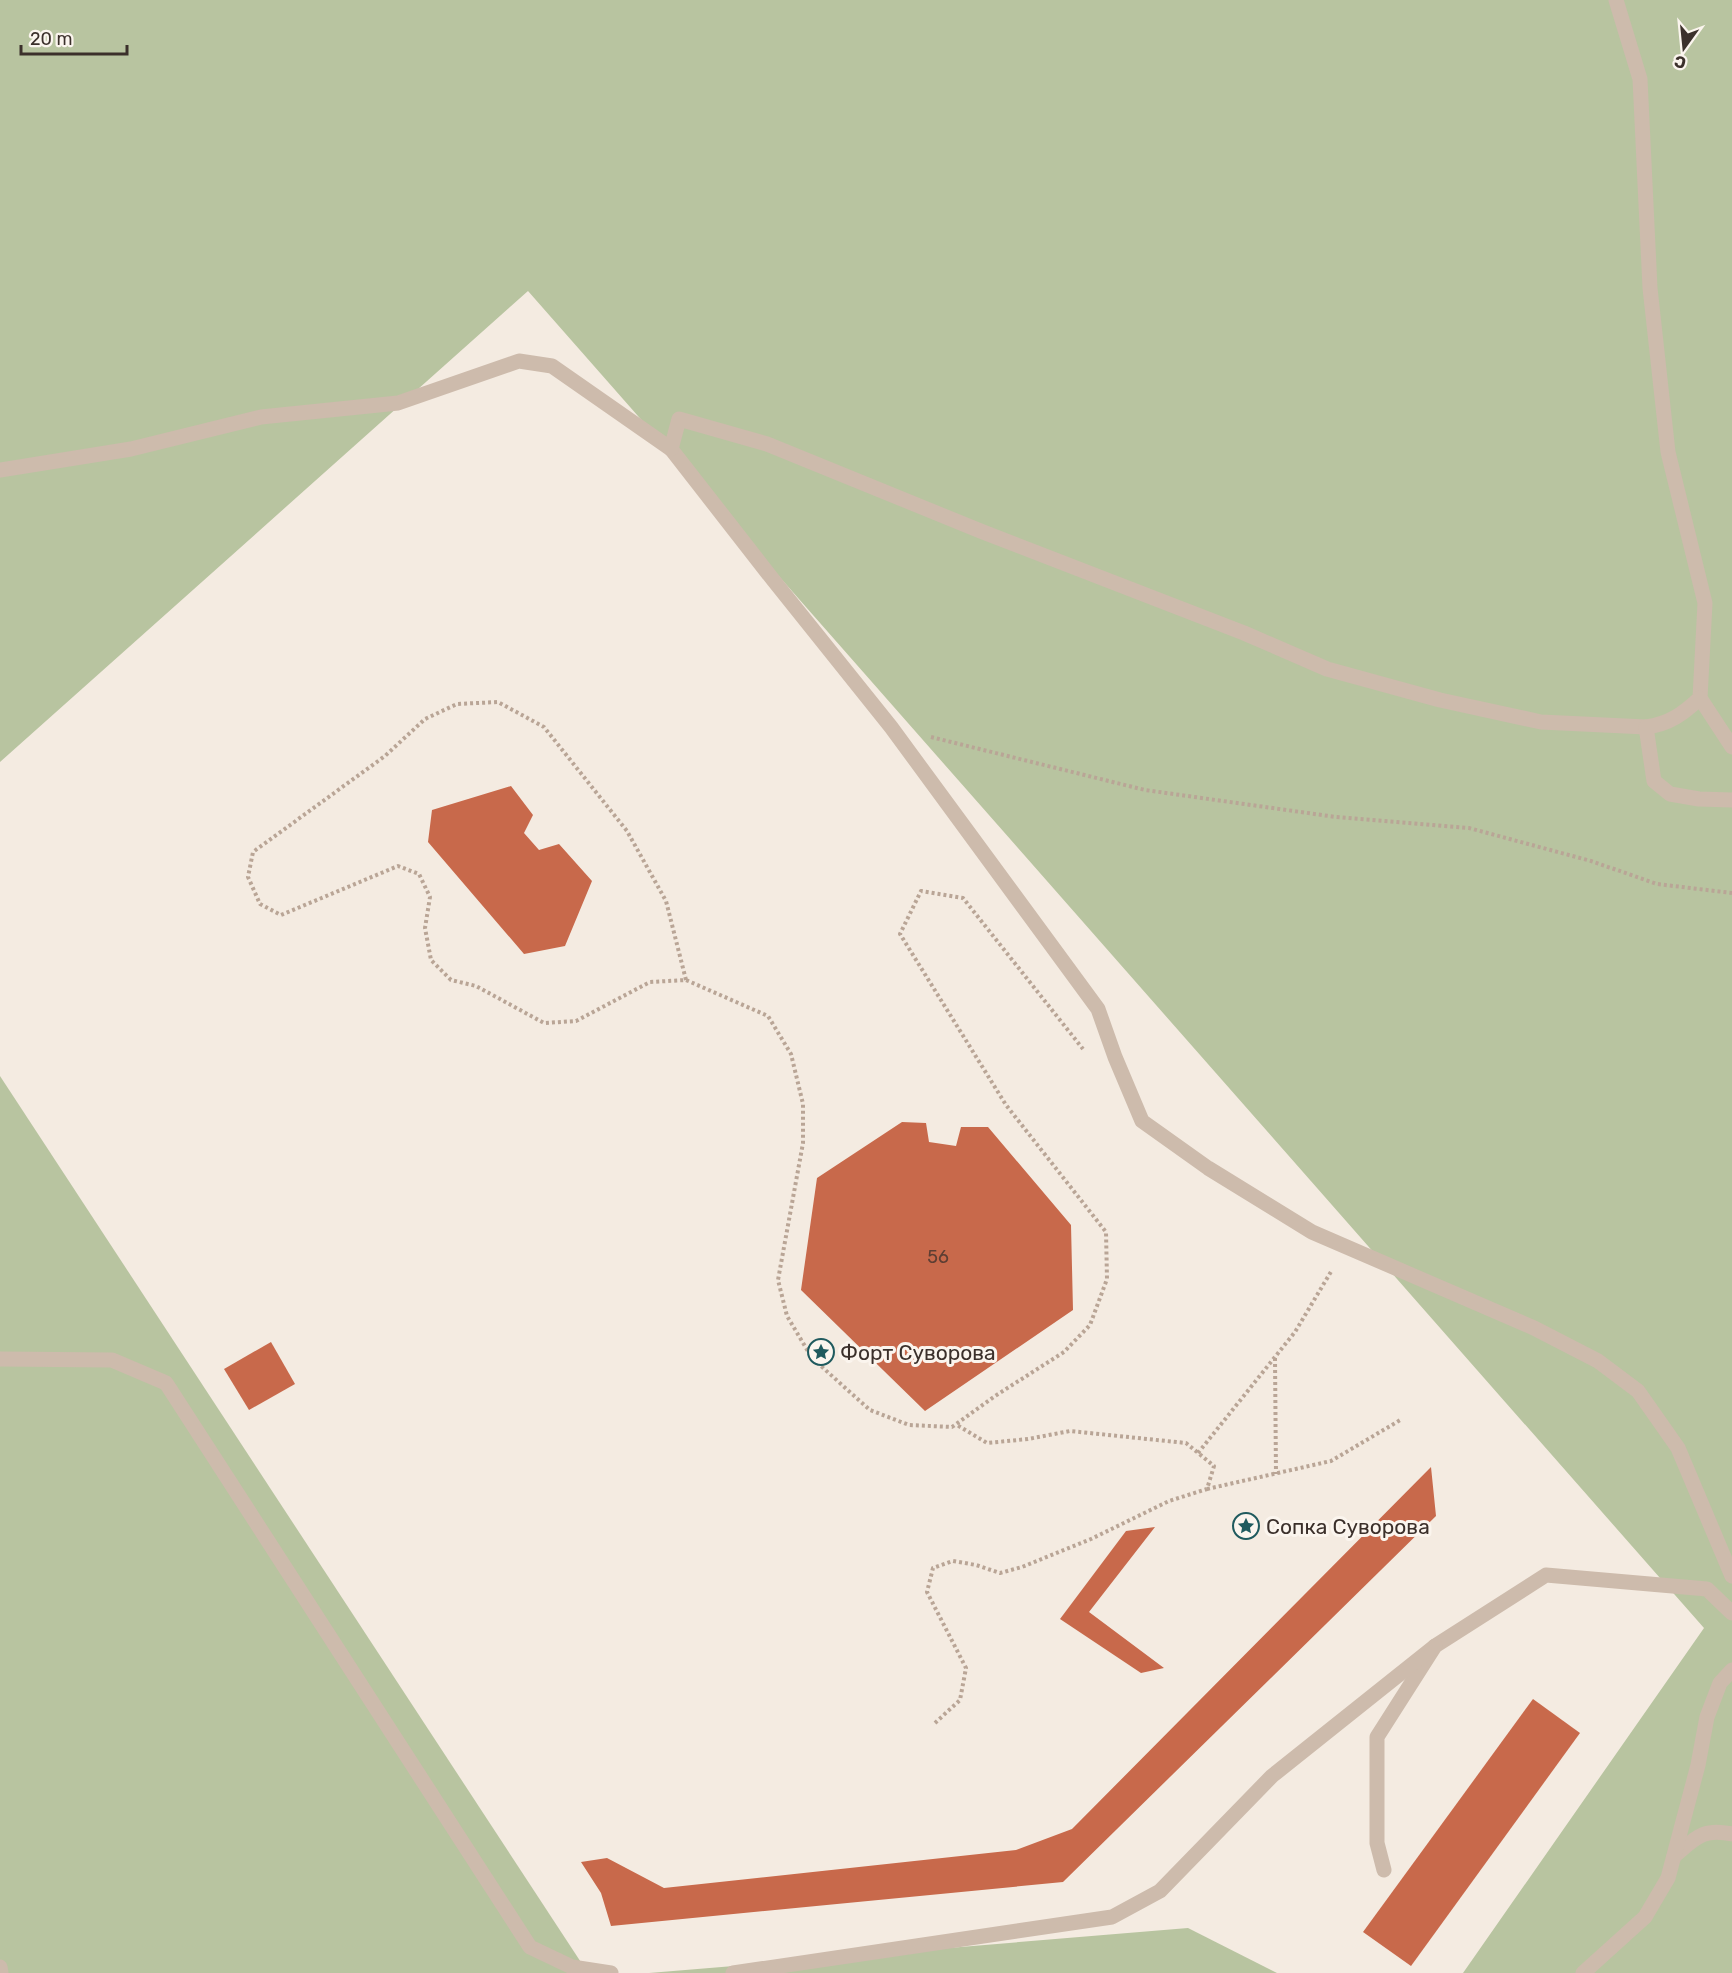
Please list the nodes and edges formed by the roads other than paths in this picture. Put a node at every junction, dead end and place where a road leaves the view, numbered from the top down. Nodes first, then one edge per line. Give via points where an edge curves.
1 (1616, 0) edge
2 (671, 449) junction
3 (0, 470) edge
4 (1700, 698) junction
5 (1646, 727) junction
6 (1732, 747) edge
7 (1732, 800) edge
8 (0, 1359) edge
9 (1732, 1576) edge
10 (1732, 1613) edge
11 (1435, 1646) junction
12 (1732, 1670) edge
13 (1732, 1834) edge
14 (1674, 1856) junction
15 (1384, 1870) dead end
16 (0, 1967) edge
17 (1, 1973) edge
18 (611, 1973) edge
19 (733, 1973) edge
20 (1583, 1973) edge

1 - 4 street via 1640,79 1650,288 1668,452 1705,603
2 - 3 street via 552,366 519,361 398,403 261,417 131,449
2 - 5 street via 679,419 767,444 1327,669 1541,722
2 - 9 street via 891,726 1098,1009 1142,1121 1312,1232 1534,1328 1598,1361 1638,1391 1677,1448
4 - 5 street via 1681,716 1660,726
4 - 6 street
5 - 7 street via 1654,781 1670,794
8 - 18 street via 112,1360 166,1383 530,1947 572,1966
10 - 11 street via 1707,1589 1546,1575
11 - 15 street via 1377,1737 1377,1844
11 - 19 street via 1272,1776 1160,1891 1112,1917
12 - 14 street via 1720,1683 1707,1717
13 - 14 street via 1704,1832
14 - 20 street via 1668,1878 1646,1917
16 - 17 street

